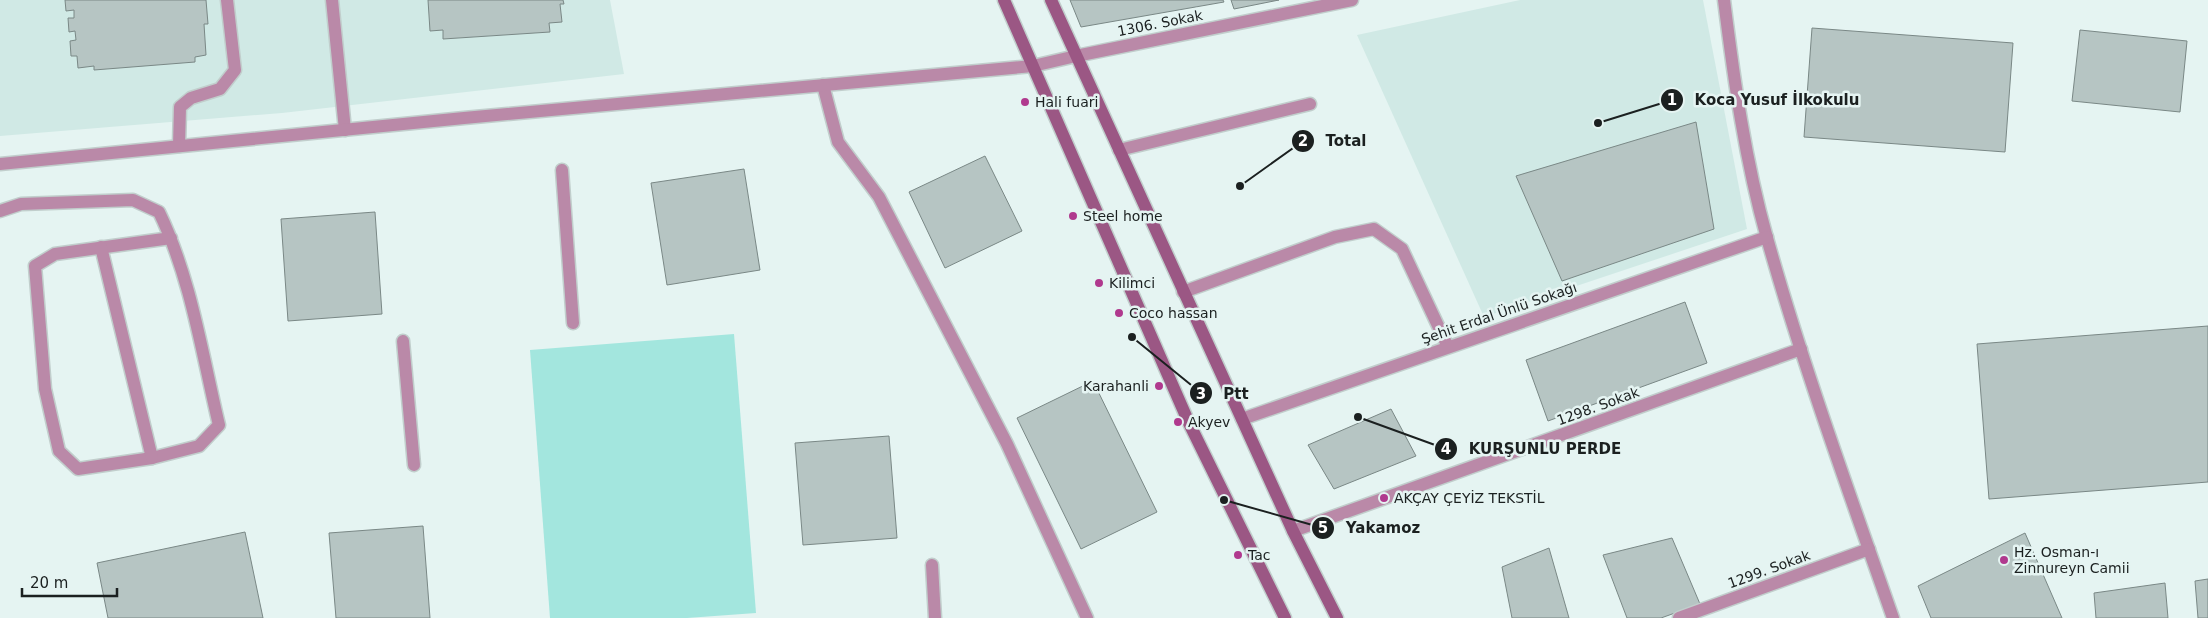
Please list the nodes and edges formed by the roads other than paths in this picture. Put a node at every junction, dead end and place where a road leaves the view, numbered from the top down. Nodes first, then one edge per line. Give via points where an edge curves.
1 (227, 0) edge
2 (332, 0) edge
3 (1004, 0) edge
4 (1051, 0) edge
5 (1352, 0) edge
6 (1724, 0) edge
7 (1076, 56) junction
8 (1033, 66) junction
9 (823, 85) junction
10 (1310, 104) dead end
11 (345, 130) junction
12 (179, 146) junction
13 (1119, 150) junction
14 (0, 164) edge
15 (562, 170) dead end
16 (0, 211) edge
17 (1766, 237) junction
18 (171, 238) junction
19 (101, 247) junction
20 (1184, 292) junction
21 (573, 323) dead end
22 (403, 340) dead end
23 (1448, 347) junction
24 (1801, 349) junction
25 (1242, 419) junction
26 (152, 458) junction
27 (414, 465) dead end
28 (1293, 532) junction
29 (1869, 549) junction
30 (932, 565) dead end
31 (935, 618) edge
32 (1087, 618) edge
33 (1285, 618) edge
34 (1338, 618) edge
35 (1679, 618) edge
36 (1894, 618) edge

1 - 12 street via 234,70 220,89 190,98 180,107
2 - 11 street
3 - 8 main road
4 - 7 main road
5 - 7 street, 1306. Sokak
6 - 17 street via 1737,107
7 - 8 street, 1306. Sokak
7 - 13 main road
8 - 9 street, 1306. Sokak
8 - 33 main road via 1189,423
9 - 11 street, 1306. Sokak
9 - 32 street via 838,142 884,206 1008,444
10 - 13 street
11 - 12 street, 1306. Sokak
12 - 14 street, 1306. Sokak
13 - 20 main road
15 - 21 street
16 - 18 street via 21,204 133,200 159,212
17 - 23 street, Şehit Erdal Ünlü Sokağı
17 - 24 street
18 - 19 street
18 - 26 street via 219,425 199,446
19 - 26 street
19 - 26 street via 55,254 35,266 45,388 59,451 78,470
20 - 23 street via 1335,237 1374,229 1402,250
20 - 25 main road
22 - 27 street
23 - 25 street, Şehit Erdal Ünlü Sokağı
24 - 28 street, 1298. Sokak
24 - 29 street
25 - 28 main road
28 - 34 main road
29 - 35 street, 1299. Sokak
29 - 36 street
30 - 31 street

